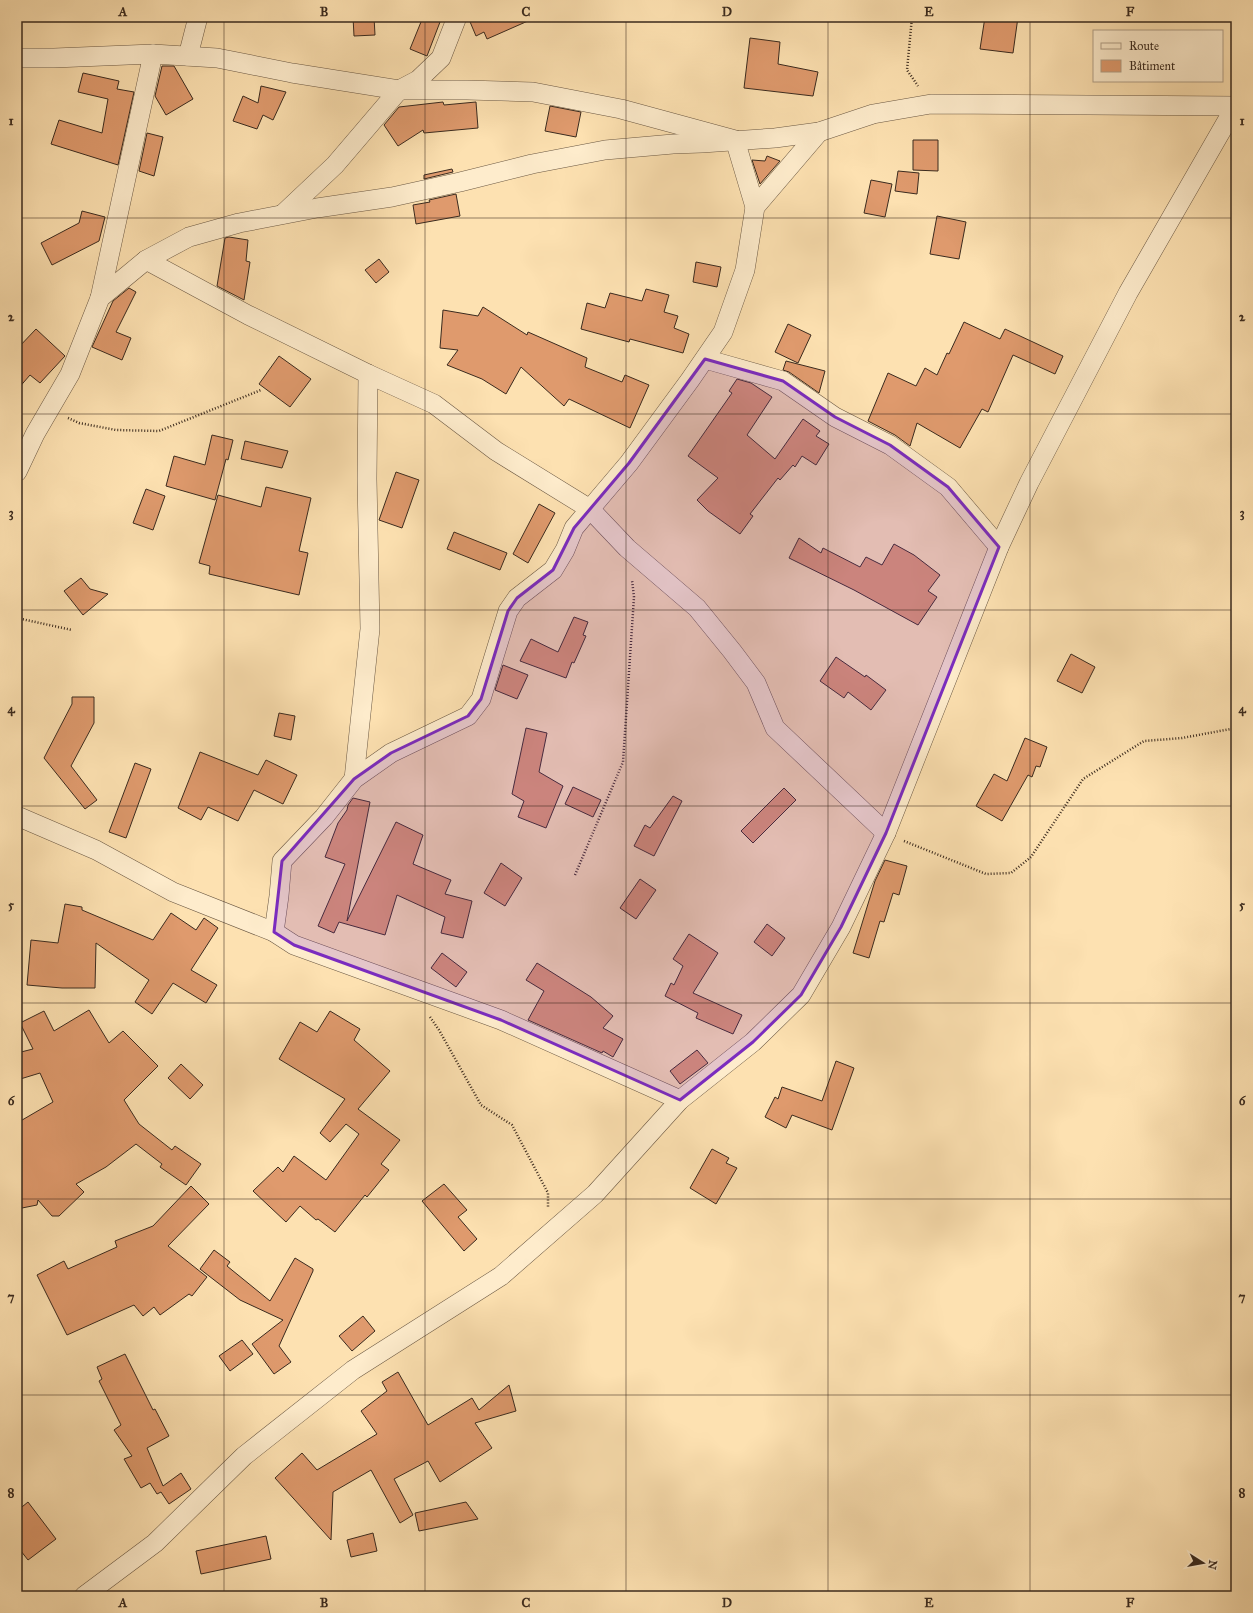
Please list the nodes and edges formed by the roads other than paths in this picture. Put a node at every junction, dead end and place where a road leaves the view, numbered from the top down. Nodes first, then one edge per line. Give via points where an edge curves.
1 (198, 17) edge
2 (457, 17) edge
3 (153, 54) junction
4 (188, 56) junction
5 (17, 58) edge
6 (399, 90) junction
7 (1235, 107) edge
8 (819, 132) junction
9 (736, 140) junction
10 (755, 207) junction
11 (283, 214) junction
12 (146, 260) junction
13 (100, 298) junction
14 (705, 359) junction
15 (368, 374) junction
16 (18, 467) edge
17 (590, 509) junction
18 (999, 547) junction
19 (354, 779) junction
20 (17, 816) edge
21 (886, 833) junction
22 (274, 932) junction
23 (680, 1100) junction
24 (84, 1596) edge

1 - 4 street
2 - 6 street via 441,58 418,80
3 - 4 street
3 - 5 street
3 - 13 street
4 - 6 street via 216,58
6 - 9 street via 533,92 621,109
6 - 11 street via 335,165
7 - 8 street via 931,104 873,114
7 - 18 street via 1128,293 1029,482
8 - 9 street
8 - 10 street
9 - 10 street
9 - 11 street via 605,150 532,164 392,197
10 - 14 street via 745,270 723,332
11 - 12 street via 189,237
12 - 13 street
12 - 15 street via 248,315
13 - 16 street via 70,374
14 - 17 street via 629,463
14 - 18 street via 783,382 834,417 890,445 948,487
15 - 17 street via 434,404 496,451
15 - 19 street via 370,629
17 - 19 street via 574,528 553,570 517,598 508,611 481,698 468,716 392,753
17 - 21 street via 627,548 697,608 756,683 775,728
18 - 21 street
19 - 22 street via 282,861
20 - 22 street via 96,850 173,892
21 - 23 street via 841,927 801,995 753,1042
22 - 23 street via 294,945 501,1020
23 - 24 street via 595,1194 501,1276 353,1370 244,1456 155,1543

